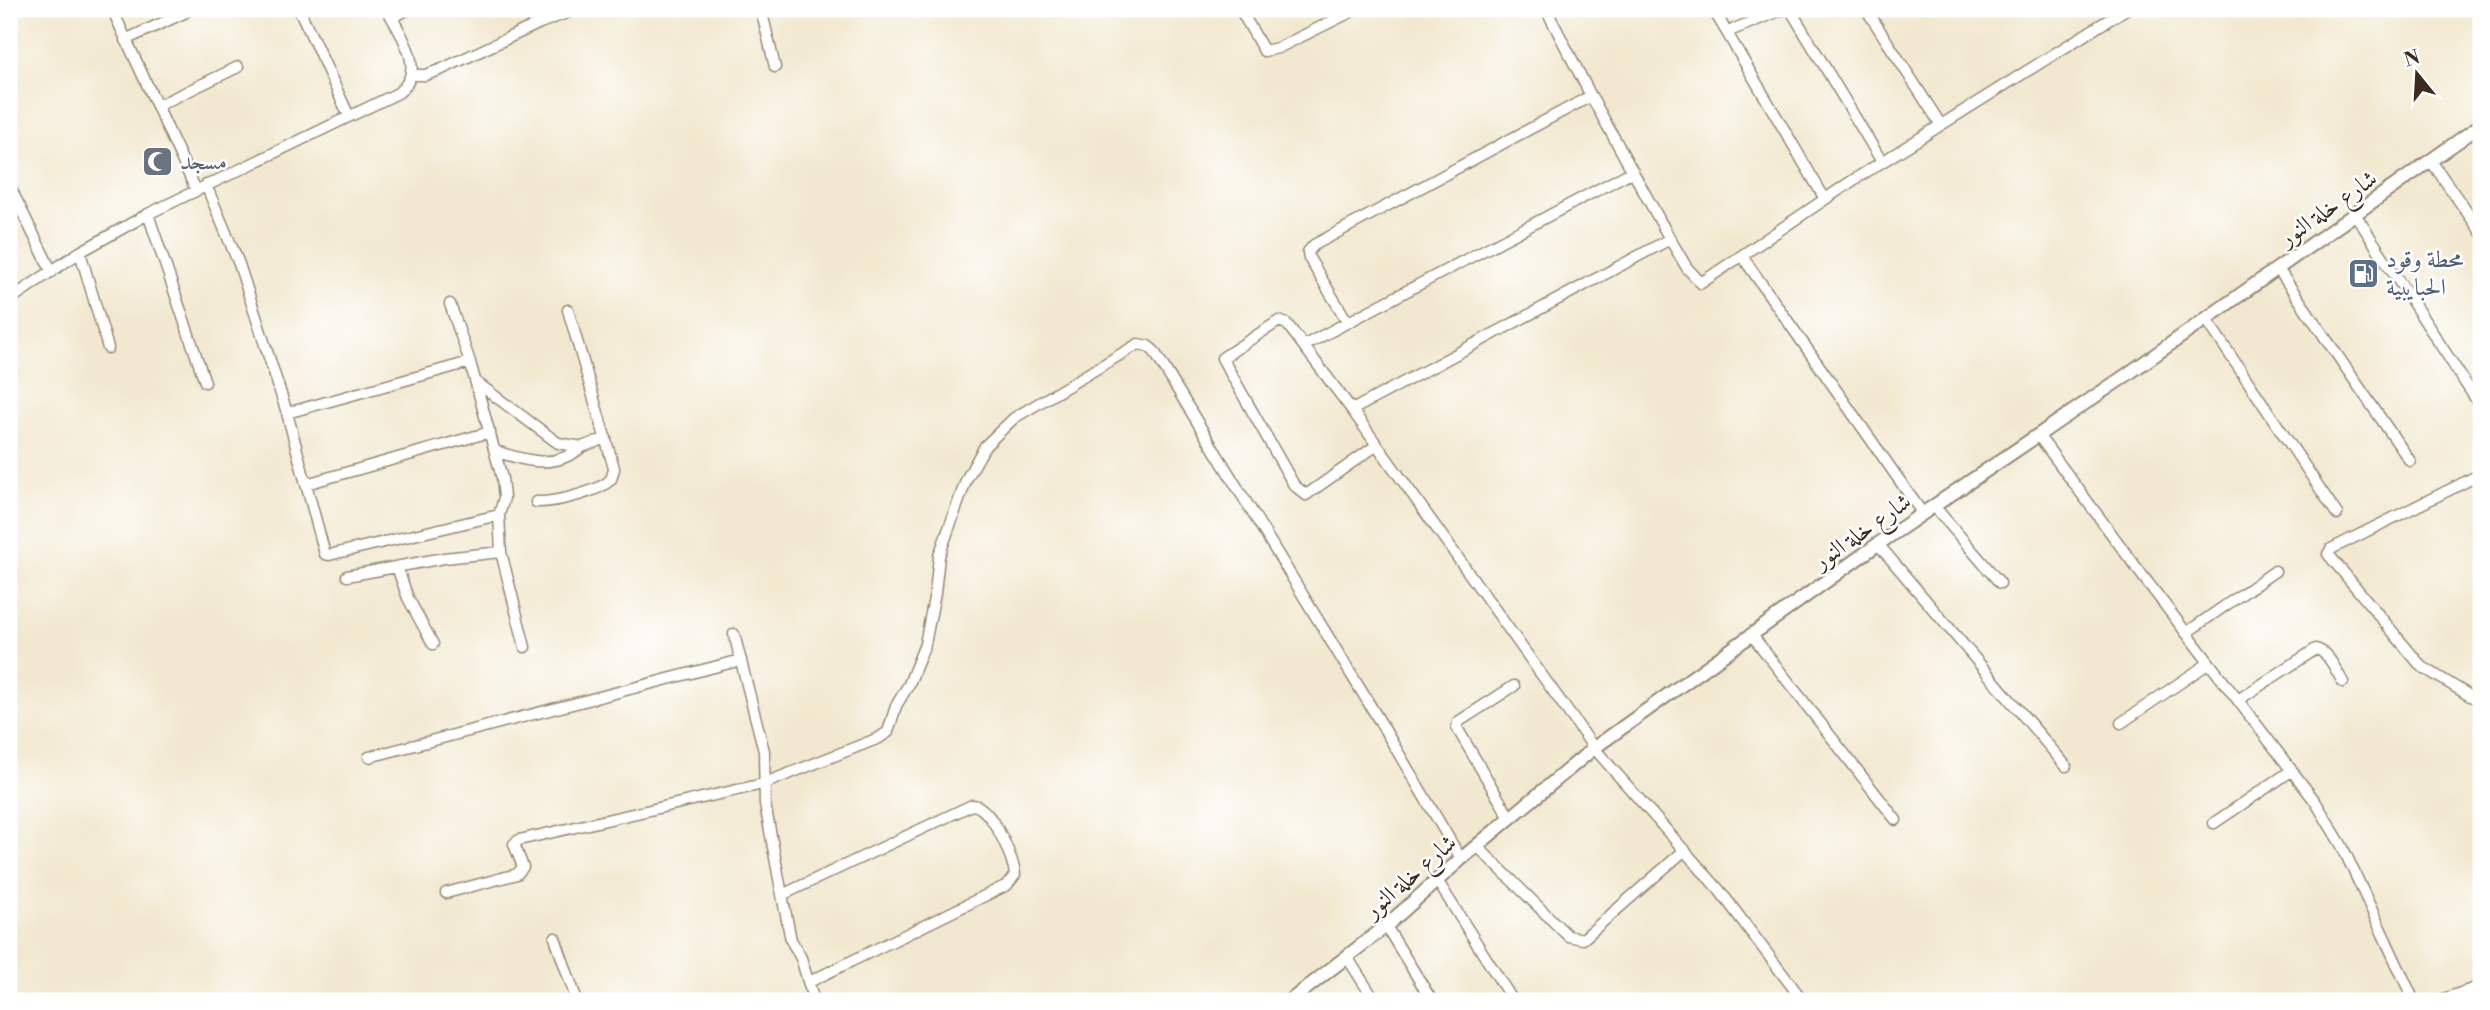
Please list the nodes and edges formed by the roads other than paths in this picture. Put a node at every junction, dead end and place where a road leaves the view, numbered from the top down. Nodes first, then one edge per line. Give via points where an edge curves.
1 (112, 9) edge
2 (187, 9) edge
3 (299, 9) edge
4 (408, 9) edge
5 (532, 9) edge
6 (577, 9) edge
7 (761, 9) edge
8 (1240, 9) edge
9 (1357, 9) edge
10 (1546, 9) edge
11 (1713, 9) edge
12 (1784, 9) edge
13 (1790, 9) edge
14 (1866, 9) edge
15 (2126, 9) edge
16 (2111, 12) edge
17 (389, 13) edge
18 (540, 23) junction
19 (1727, 32) junction
20 (125, 40) junction
21 (238, 67) dead end
22 (775, 67) dead end
23 (412, 75) junction
24 (1591, 96) junction
25 (157, 106) junction
26 (349, 116) junction
27 (1941, 125) junction
28 (2481, 125) edge
29 (2431, 161) junction
30 (1882, 162) junction
31 (1633, 171) junction
32 (9, 185) edge
33 (201, 188) junction
34 (1825, 199) junction
35 (148, 214) junction
36 (2355, 214) junction
37 (2481, 232) edge
38 (1670, 239) junction
39 (80, 252) junction
40 (1742, 256) junction
41 (2278, 269) junction
42 (52, 272) junction
43 (9, 300) edge
44 (450, 304) dead end
45 (568, 310) dead end
46 (2206, 320) junction
47 (1347, 321) junction
48 (1305, 345) junction
49 (108, 348) dead end
50 (470, 362) junction
51 (205, 382) dead end
52 (475, 382) junction
53 (2481, 407) edge
54 (1352, 410) junction
55 (287, 413) junction
56 (490, 432) junction
57 (2038, 435) junction
58 (606, 438) junction
59 (1377, 445) junction
60 (582, 447) junction
61 (495, 451) junction
62 (2410, 461) dead end
63 (2481, 474) edge
64 (306, 484) junction
65 (536, 502) dead end
66 (1929, 510) junction
67 (499, 514) junction
68 (2337, 514) dead end
69 (1878, 544) junction
70 (501, 552) junction
71 (397, 567) junction
72 (2275, 572) dead end
73 (347, 576) dead end
74 (2000, 583) dead end
75 (2186, 633) junction
76 (734, 634) dead end
77 (1751, 634) junction
78 (433, 644) dead end
79 (525, 647) dead end
80 (741, 660) junction
81 (2209, 663) junction
82 (2343, 682) dead end
83 (1514, 686) dead end
84 (2481, 700) edge
85 (2238, 701) junction
86 (2121, 723) dead end
87 (1594, 748) junction
88 (369, 757) dead end
89 (2066, 766) dead end
90 (2291, 771) junction
91 (763, 784) junction
92 (1510, 818) junction
93 (1896, 820) dead end
94 (2214, 822) dead end
95 (1477, 846) junction
96 (1685, 850) junction
97 (1461, 859) junction
98 (1438, 882) junction
99 (446, 893) dead end
100 (782, 895) junction
101 (1385, 926) junction
102 (555, 937) dead end
103 (1347, 957) junction
104 (809, 982) junction
105 (2477, 987) edge
106 (577, 1001) edge
107 (814, 1001) edge
108 (1292, 1001) edge
109 (1375, 1001) edge
110 (1432, 1001) edge
111 (1513, 1001) edge
112 (1804, 1001) edge
113 (2414, 1001) edge
114 (2438, 1001) edge
115 (2479, 1001) edge

1 - 20 street
2 - 20 street
3 - 26 street
4 - 17 street
5 - 18 street
6 - 18 street
7 - 22 street
8 - 9 street via 1264,51
10 - 24 street
11 - 19 street
12 - 19 street
13 - 30 street
14 - 27 street
15 - 16 street
16 - 27 street
17 - 23 street via 413,62
18 - 23 street via 440,70
19 - 34 street
20 - 25 street
21 - 25 street
23 - 26 street via 398,93
24 - 31 street
24 - 47 street via 1314,245 1309,258
25 - 33 street
26 - 33 street
27 - 30 street
28 - 29 street, شارع خلة النور
29 - 36 street, شارع خلة النور
29 - 37 street
30 - 34 street
31 - 38 street
31 - 47 street
32 - 42 street
33 - 35 street
33 - 55 street via 239,264
34 - 40 street
35 - 39 street
35 - 51 street
36 - 41 street, شارع خلة النور
36 - 53 street
38 - 40 street via 1701,283
38 - 54 street
39 - 42 street
39 - 49 street
40 - 66 street
41 - 46 street, شارع خلة النور
41 - 62 street
42 - 43 street
44 - 50 street
45 - 58 street
46 - 57 street, شارع خلة النور
46 - 68 street
47 - 48 street
48 - 54 street
48 - 59 street via 1279,321 1222,358 1294,485 1306,495
50 - 52 street
50 - 55 street
52 - 56 street
52 - 60 street via 558,443
54 - 59 street
55 - 64 street
56 - 61 street
56 - 64 street
57 - 66 street, شارع خلة النور
57 - 75 street
58 - 60 street
58 - 65 street via 614,468 611,478 589,491
59 - 87 street
60 - 61 street via 550,461 528,461
61 - 67 street via 504,498
63 - 84 street via 2331,549 2328,555 2421,666
64 - 67 street via 321,544 329,555
66 - 69 street, شارع خلة النور
66 - 74 street
67 - 70 street
69 - 77 street, شارع خلة النور
69 - 89 street
70 - 71 street
70 - 79 street
71 - 73 street
71 - 78 street
72 - 75 street
75 - 81 street
76 - 80 street
77 - 87 street, شارع خلة النور
77 - 93 street
80 - 88 street
80 - 91 street via 764,751
81 - 85 street
81 - 86 street
82 - 85 street via 2326,654 2316,649
83 - 92 street via 1458,722 1457,728
85 - 90 street
87 - 92 street, شارع خلة النور
87 - 96 street
90 - 94 street
90 - 113 street via 2342,846
91 - 97 street via 888,732 925,644 939,556 950,522 985,446 1014,418 1138,344 1154,351
91 - 99 street via 519,840 514,844 523,867 517,874
91 - 100 street
92 - 95 street, شارع خلة النور
95 - 96 street via 1575,939 1583,939
95 - 97 street, شارع خلة النور
96 - 112 street
97 - 98 street, شارع خلة النور
98 - 101 street, شارع خلة النور
98 - 111 street
100 - 104 street via 791,940
100 - 104 street via 972,804 984,809 1014,867 1015,875 1007,886
101 - 103 street, شارع خلة النور
101 - 110 street
102 - 106 street
103 - 108 street, شارع خلة النور
103 - 109 street
104 - 107 street
105 - 114 street
105 - 115 street

